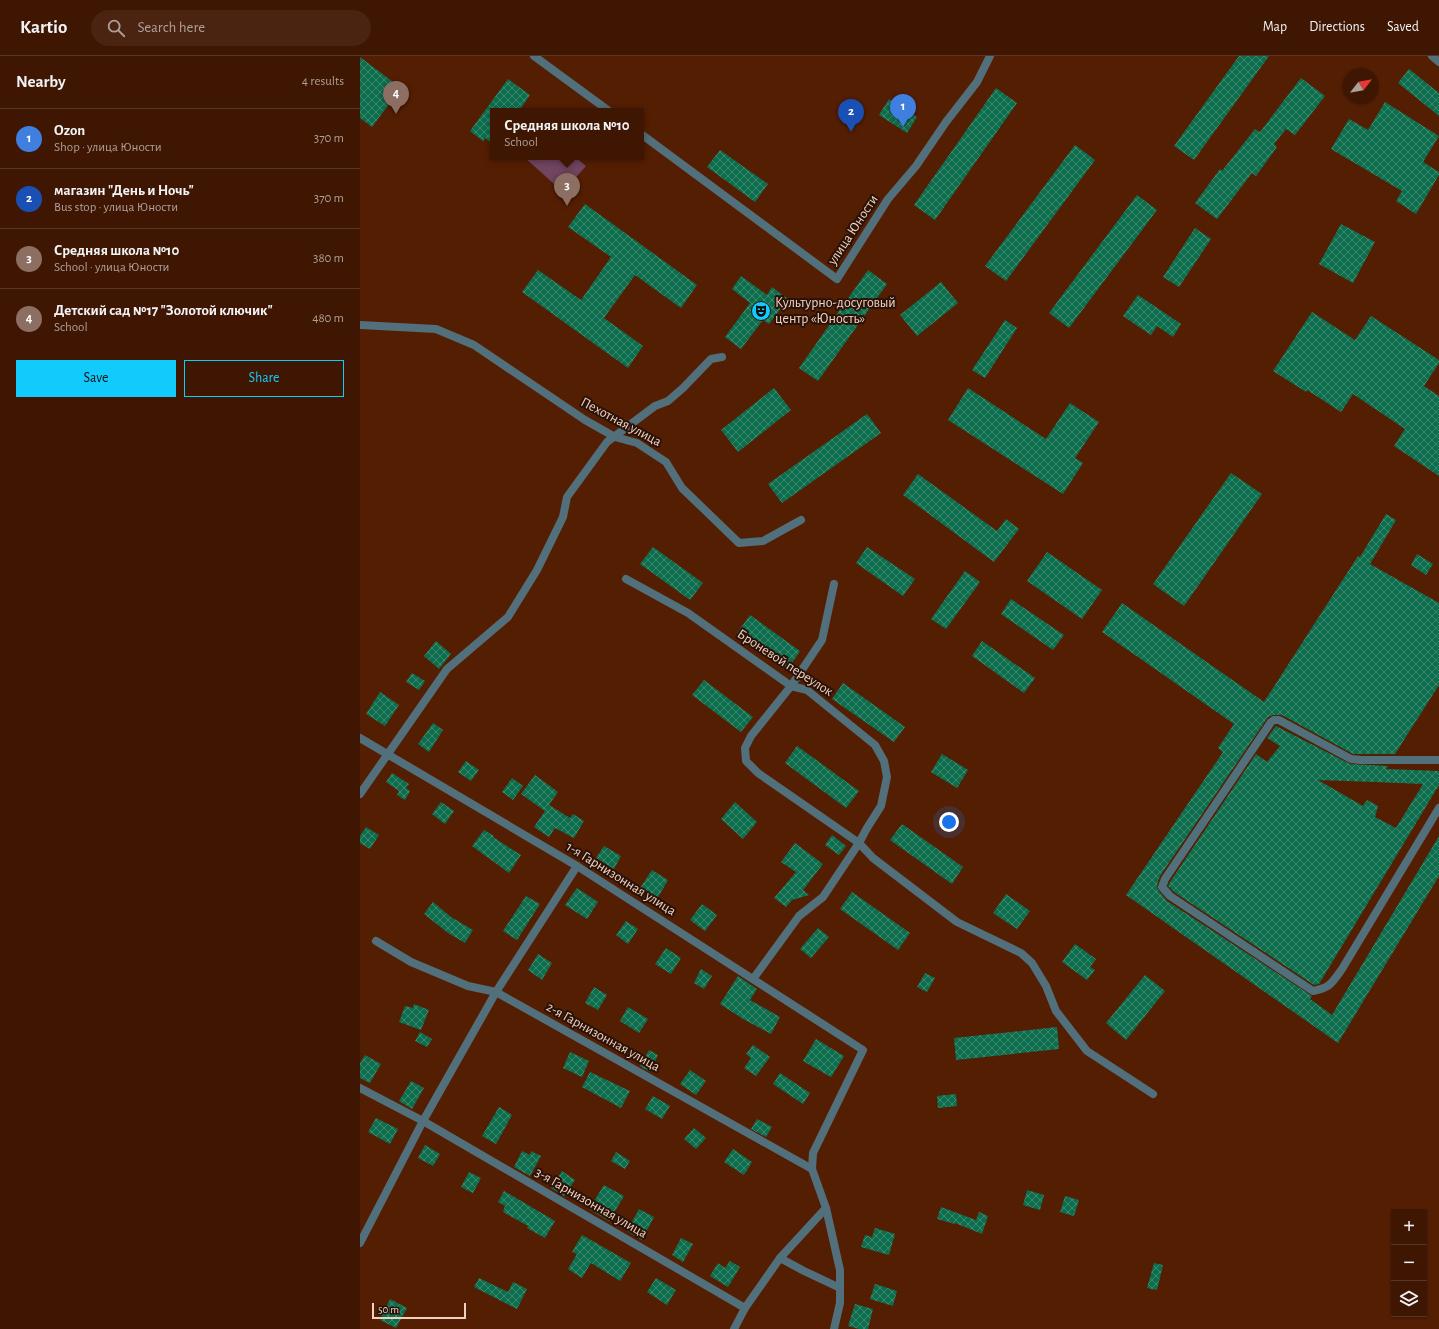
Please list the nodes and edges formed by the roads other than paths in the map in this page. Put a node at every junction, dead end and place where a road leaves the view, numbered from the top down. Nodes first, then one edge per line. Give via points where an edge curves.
1 (534, 56) edge
2 (990, 56) edge
3 (1432, 56) edge
4 (1439, 62) edge
5 (605, 108) edge
6 (644, 136) edge
7 (360, 325) edge
8 (722, 357) dead end
9 (615, 437) junction
10 (801, 520) dead end
11 (626, 579) dead end
12 (834, 584) dead end
13 (791, 686) junction
14 (360, 738) edge
15 (387, 754) junction
16 (1439, 760) edge
17 (360, 794) edge
18 (1439, 808) edge
19 (860, 843) junction
20 (577, 866) junction
21 (376, 941) dead end
22 (753, 979) junction
23 (496, 992) junction
24 (360, 1088) edge
25 (1154, 1094) dead end
26 (423, 1121) junction
27 (812, 1169) junction
28 (826, 1208) junction
29 (360, 1243) edge
30 (780, 1258) junction
31 (840, 1288) junction
32 (746, 1308) junction
33 (734, 1329) edge
34 (834, 1329) edge

1 - 5 street
2 - 6 street, улица Юности via 978,82 916,166 888,199 837,279
3 - 4 street
7 - 9 street, Пехотная улица via 436,329 474,345 585,420
8 - 9 street via 711,359 668,401 655,406
9 - 10 street, Пехотная улица via 637,443 666,462 682,488 739,543 763,541
9 - 15 street via 607,442 568,497 564,517 537,570 508,617 447,669
11 - 13 street, Броневой переулок via 688,612
12 - 13 street via 822,640
13 - 19 street, Броневой переулок via 807,690 814,695 875,745 884,761 887,777 881,806
13 - 19 street via 751,736 744,748 746,761 758,773
14 - 15 street, 1-я Гарнизонная улица
15 - 17 street
15 - 20 street, 1-я Гарнизонная улица
16 - 18 street via 1351,759 1274,720 1162,887 1170,896 1308,988 1313,991 1324,989 1342,969
19 - 22 street, Броневой переулок via 823,898 799,916
19 - 25 street via 873,858 957,922 1021,953 1032,963 1046,986 1056,1011 1087,1051
20 - 22 street, 1-я Гарнизонная улица
20 - 23 street
21 - 23 street, 2-я Гарнизонная улица via 418,965 468,986
22 - 27 street, 1-я Гарнизонная улица via 863,1050 813,1153
23 - 26 street
23 - 27 street, 2-я Гарнизонная улица
24 - 26 street, 3-я Гарнизонная улица
26 - 29 street
26 - 32 street, 3-я Гарнизонная улица
27 - 28 street
28 - 30 street
28 - 31 street via 840,1270
30 - 31 street
30 - 32 street
31 - 34 street via 840,1303
32 - 33 street

